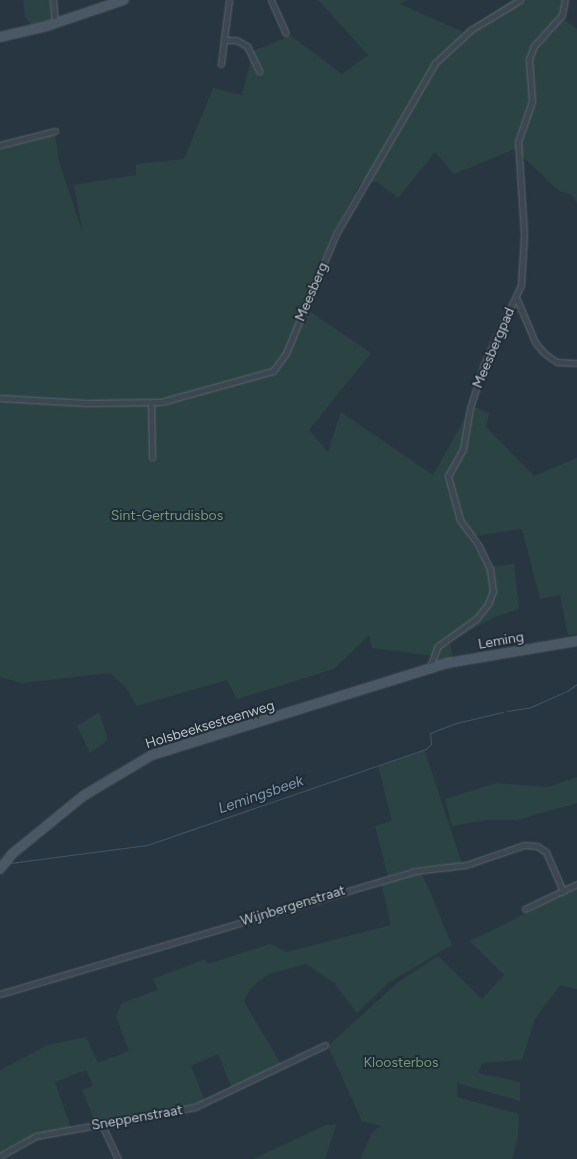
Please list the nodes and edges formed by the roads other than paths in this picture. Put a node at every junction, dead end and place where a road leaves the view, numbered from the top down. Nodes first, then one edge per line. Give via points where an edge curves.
1 (53, 0) edge
2 (124, 0) edge
3 (230, 0) edge
4 (271, 0) edge
5 (520, 0) edge
6 (565, 0) edge
7 (55, 24) junction
8 (286, 33) dead end
9 (0, 37) edge
10 (224, 40) junction
11 (221, 64) dead end
12 (259, 71) dead end
13 (56, 131) dead end
14 (0, 145) edge
15 (516, 297) junction
16 (577, 364) edge
17 (0, 398) edge
18 (151, 403) junction
19 (152, 457) dead end
20 (577, 641) edge
21 (429, 669) junction
22 (1, 865) edge
23 (577, 884) edge
24 (564, 891) junction
25 (525, 909) dead end
26 (0, 994) edge
27 (325, 1045) dead end
28 (102, 1125) junction
29 (0, 1156) edge
30 (118, 1159) edge

1 - 7 street
2 - 7 street
3 - 10 street
4 - 8 street
5 - 18 street, Meesberg via 472,29 435,63 336,234 279,365 259,377 171,401
6 - 15 street, Meesbergpad via 562,15 534,46 529,59 532,100 518,142 524,251 521,285
7 - 9 street
10 - 11 street
10 - 12 street via 236,40 247,46
13 - 14 street
15 - 16 street via 535,342 544,353 557,362
15 - 21 street, Meesbergpad via 484,364 468,416 463,449 449,471 449,485 460,520 486,561 493,591 476,619 438,646
17 - 18 street, Meesberg
18 - 19 street
20 - 21 street, Leming
21 - 22 street, Holsbeeksesteenweg via 142,759 83,796
23 - 24 street
24 - 25 street
24 - 26 street, Wijnbergenstraat via 546,852 537,846 524,845 466,865 414,870
27 - 28 street, Sneppenstraat via 195,1107
28 - 29 street, Sneppenstraat via 36,1136
28 - 30 street

